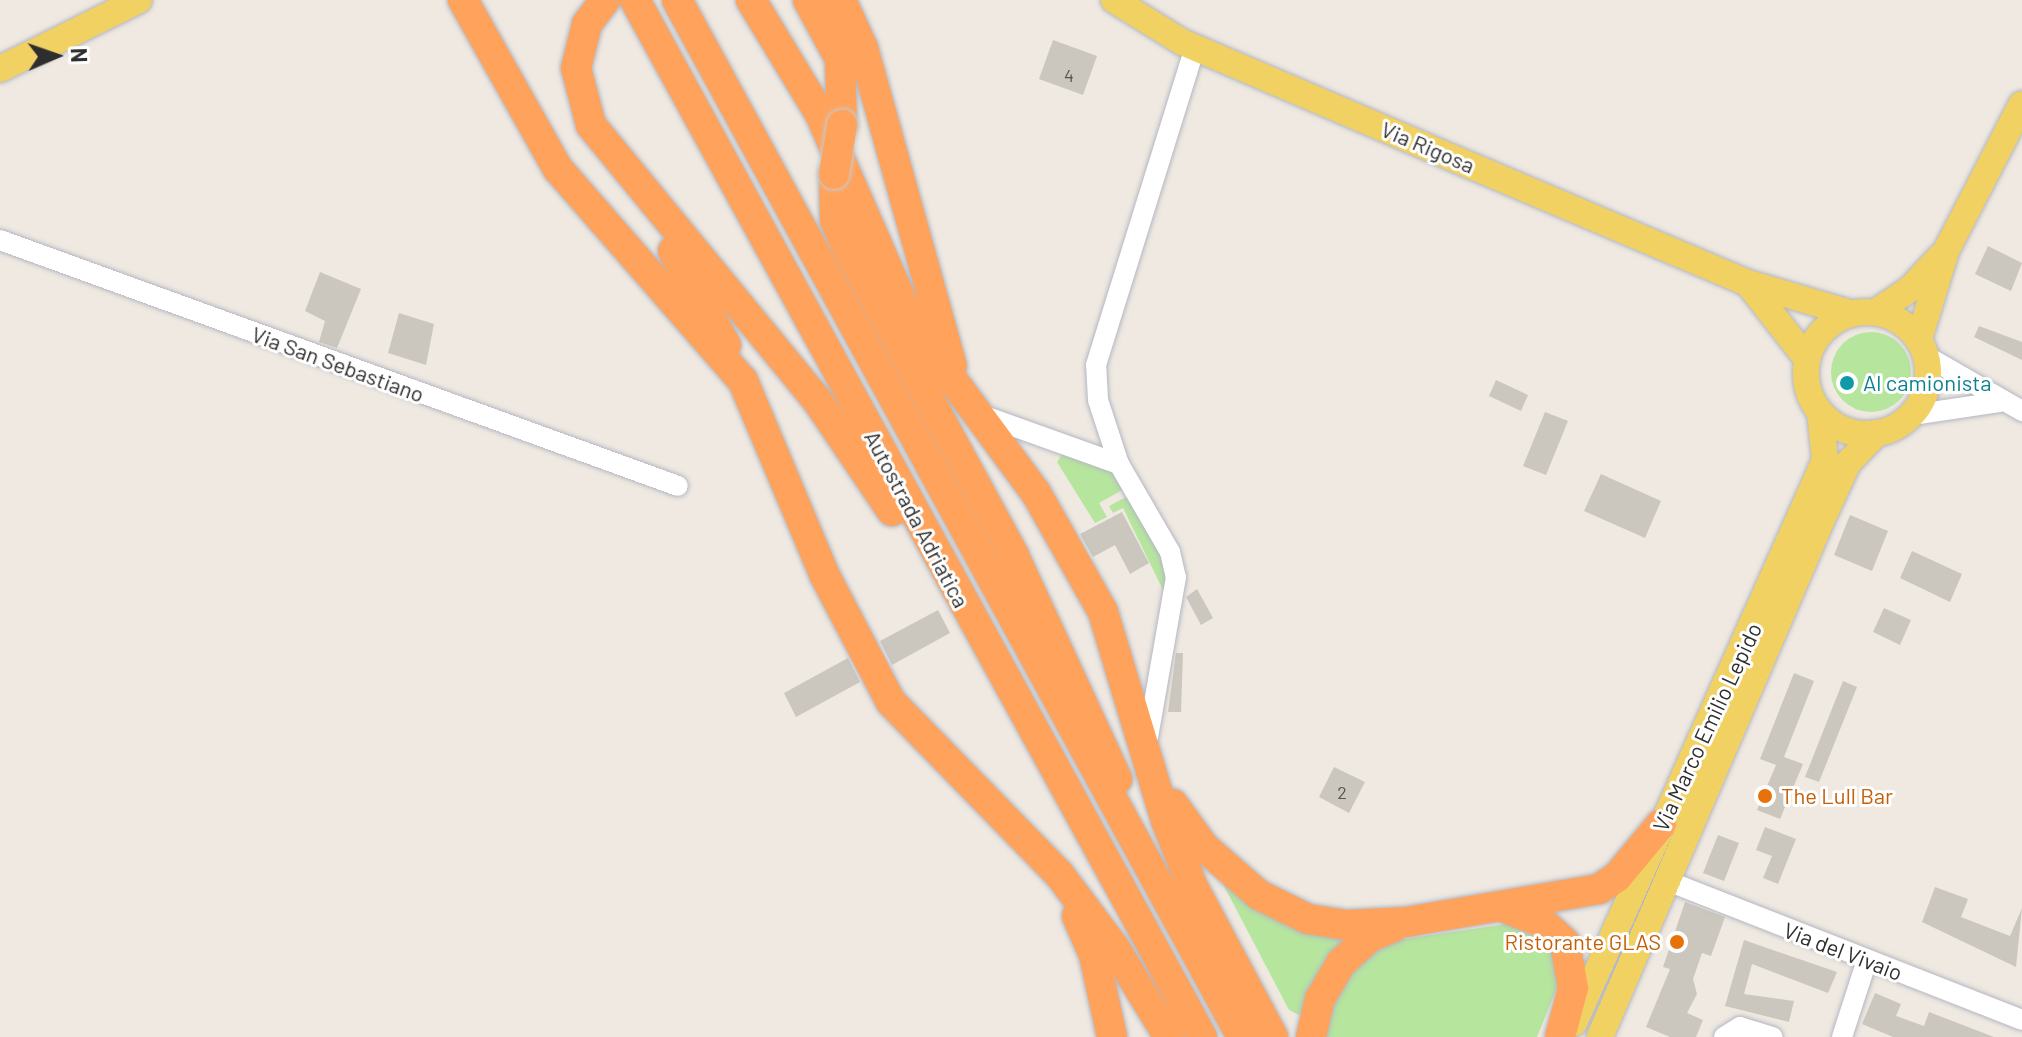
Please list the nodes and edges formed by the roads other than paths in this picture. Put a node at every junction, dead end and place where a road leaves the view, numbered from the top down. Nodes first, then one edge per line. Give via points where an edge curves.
1 (139, 0) edge
2 (463, 0) edge
3 (582, 0) edge
4 (605, 0) edge
5 (677, 0) edge
6 (751, 0) edge
7 (808, 0) edge
8 (841, 0) edge
9 (1114, 0) edge
10 (636, 2) edge
11 (1195, 47) junction
12 (0, 69) edge
13 (2022, 104) edge
14 (0, 240) edge
15 (1946, 251) junction
16 (1748, 283) junction
17 (1863, 312) junction
18 (1922, 348) junction
19 (1807, 359) junction
20 (743, 381) junction
21 (2000, 402) junction
22 (2022, 411) edge
23 (973, 412) junction
24 (1820, 412) junction
25 (1912, 415) junction
26 (1877, 433) junction
27 (1119, 464) junction
28 (678, 486) dead end
29 (1000, 675) junction
30 (1147, 757) junction
31 (1661, 824) junction
32 (1059, 874) junction
33 (1665, 880) junction
34 (1503, 907) junction
35 (1406, 922) junction
36 (1183, 936) junction
37 (1867, 960) junction
38 (2022, 1020) edge
39 (1112, 1037) edge
40 (1169, 1037) edge
41 (1202, 1037) edge
42 (1242, 1037) edge
43 (1273, 1037) edge
44 (1311, 1037) edge
45 (1560, 1037) edge
46 (1567, 1037) edge
47 (1600, 1037) edge
48 (1724, 1037) edge
49 (1773, 1037) edge
50 (1842, 1037) edge

1 - 12 main road
2 - 20 highway via 558,169
3 - 20 highway via 561,47 565,113 586,148 691,276
4 - 29 highway via 587,24 576,68 591,125 817,400
5 - 36 highway, Autostrada Adriatica
6 - 23 highway via 820,114 912,325
7 - 36 highway, bridge via 840,59 842,125 834,174 835,220 1014,556 1098,733
8 - 23 highway via 869,67 944,347
9 - 11 main road, Via Rigosa
10 - 29 highway, Autostrada Adriatica
11 - 16 main road, Via Rigosa
11 - 27 street via 1096,365 1098,400
13 - 15 main road
14 - 28 street, Via San Sebastiano
15 - 17 main road via 1910,289
15 - 18 main road
16 - 17 main road, Via Rigosa
16 - 19 main road, Via Rigosa
17 - 18 main road via 1893,316
17 - 19 main road via 1822,330
18 - 21 street
18 - 25 main road via 1927,387
19 - 24 main road via 1805,378
20 - 32 highway via 825,576 915,732
21 - 22 street
21 - 25 street
23 - 27 street
23 - 30 highway via 1074,555 1119,653
24 - 26 main road via 1846,430
24 - 31 main road, Via Marco Emilio Lepido via 1825,459 1756,624
25 - 26 main road
26 - 33 main road, Via Marco Emilio Lepido via 1848,463
27 - 30 street via 1175,564 1148,713
29 - 41 highway, Autostrada Adriatica
30 - 35 highway via 1204,847 1259,895 1329,923
30 - 43 highway via 1193,887
31 - 34 highway via 1609,884
31 - 46 main road, Via Marco Emilio Lepido
32 - 39 highway via 1094,955
32 - 40 highway via 1114,947
33 - 37 street, Via del Vivaio
33 - 47 main road, Via Marco Emilio Lepido
34 - 35 highway
34 - 45 highway via 1542,922 1565,943 1573,988
35 - 44 highway via 1370,937 1341,963 1320,999
36 - 42 highway, Autostrada Adriatica
37 - 38 street, Via del Vivaio
37 - 50 street
48 - 49 street via 1740,1027

